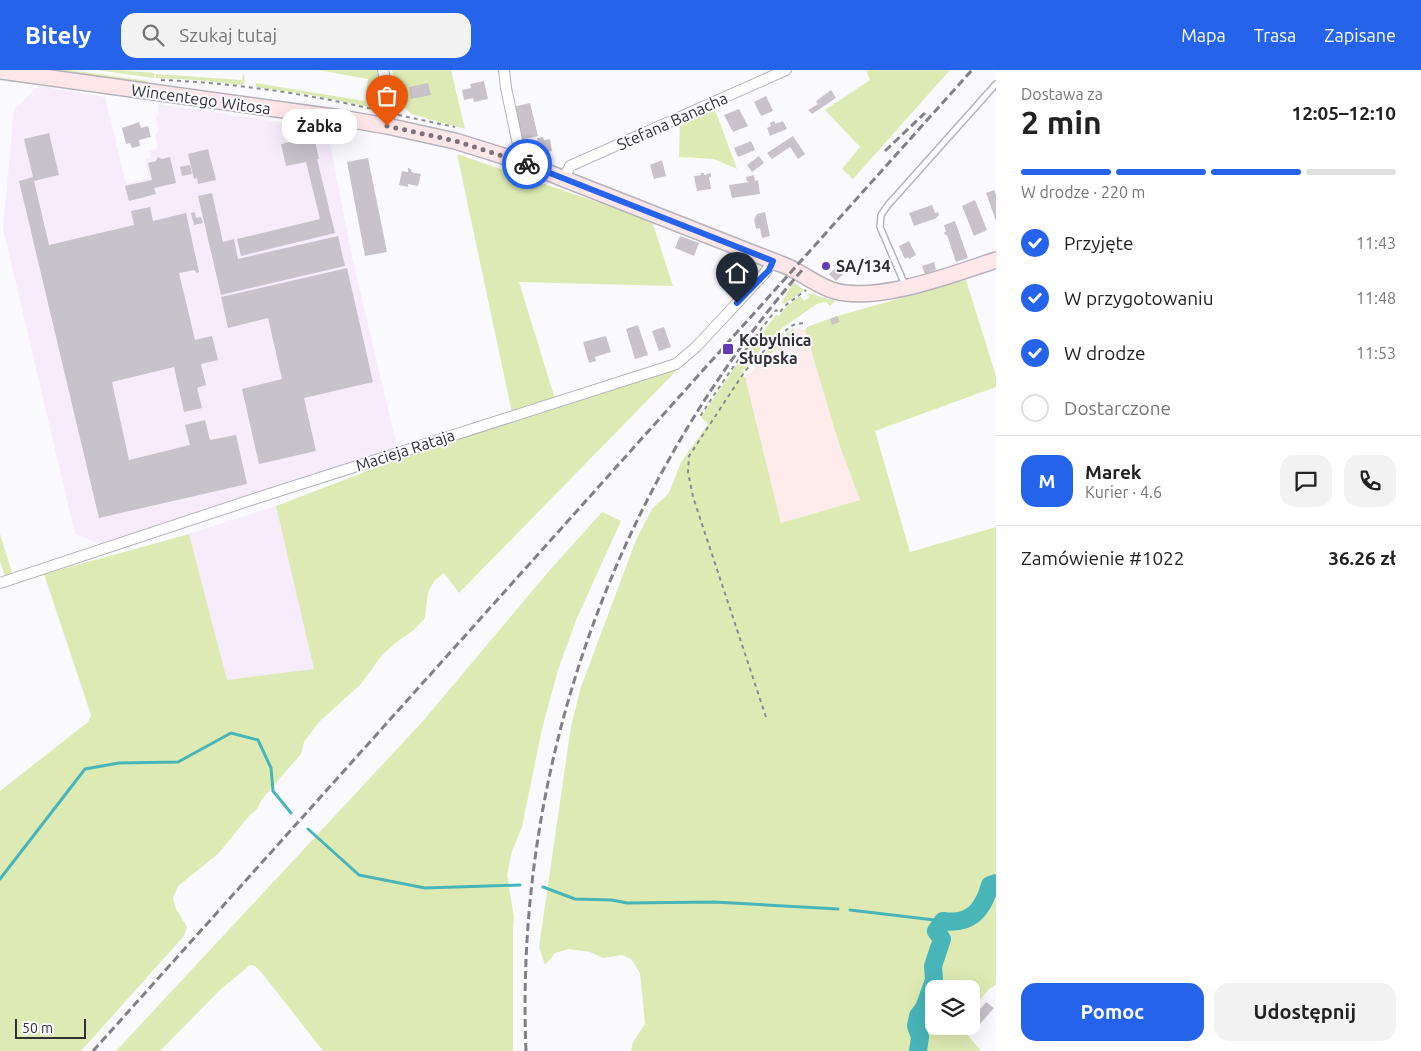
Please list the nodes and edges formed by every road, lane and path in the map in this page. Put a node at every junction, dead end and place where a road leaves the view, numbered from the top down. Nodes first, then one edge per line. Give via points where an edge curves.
1 (383, 70) edge
2 (504, 70) edge
3 (786, 70) edge
4 (0, 71) edge
5 (20, 72) edge
6 (996, 84) edge
7 (387, 126) junction
8 (516, 160) junction
9 (564, 178) junction
10 (996, 260) edge
11 (773, 261) junction
12 (906, 287) junction
13 (806, 290) dead end
14 (803, 323) dead end
15 (702, 416) dead end
16 (0, 584) edge
17 (766, 716) dead end

1 - 7 street via 391,106
2 - 8 street via 519,149
3 - 9 street, Stefana Banacha via 570,166
4 - 5 street, Wincentego Witosa
5 - 7 street, Wincentego Witosa
6 - 12 lane via 881,215 880,227
7 - 8 street, Wincentego Witosa via 456,141
8 - 9 street, Wincentego Witosa
9 - 11 street, Wincentego Witosa
10 - 12 street, Wincentego Witosa
11 - 12 street, Wincentego Witosa via 835,291 857,294
11 - 16 street, Macieja Rataja via 769,270 676,364
13 - 15 path via 779,313 776,310 736,362
14 - 17 path via 793,325 776,336 745,371 689,456 688,472 693,497

